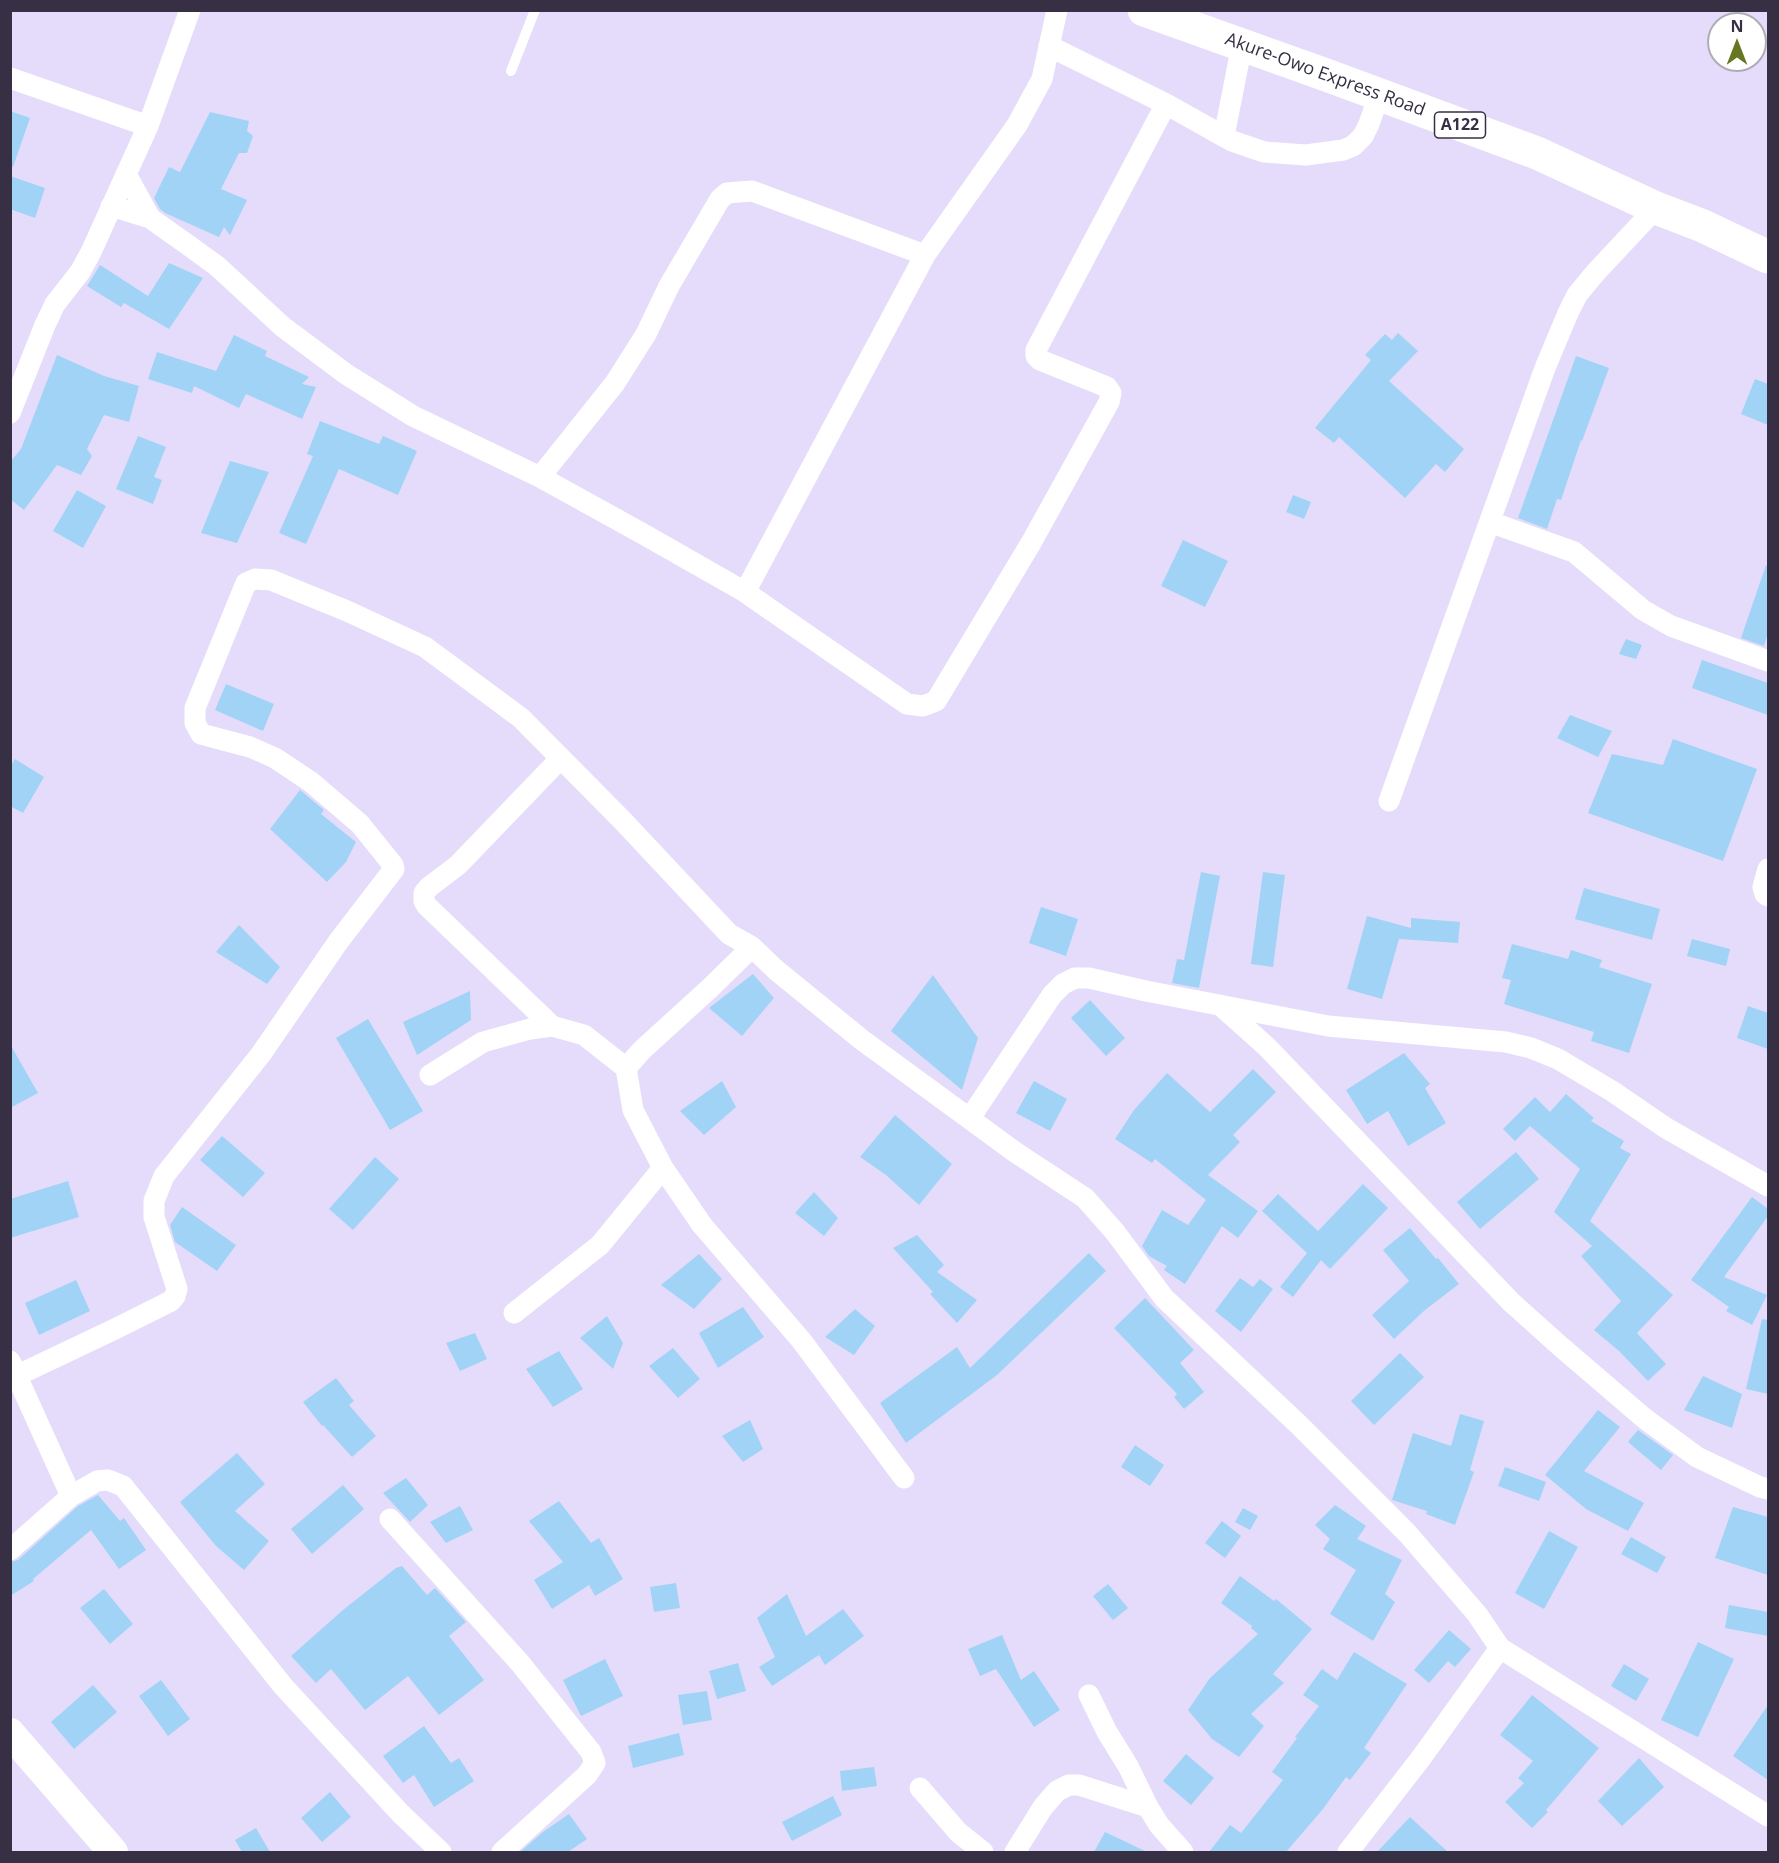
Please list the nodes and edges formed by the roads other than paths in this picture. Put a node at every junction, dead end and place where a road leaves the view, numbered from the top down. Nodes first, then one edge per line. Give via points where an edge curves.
1 (190, 10) edge
2 (535, 10) edge
3 (1058, 10) edge
4 (1144, 10) edge
5 (1242, 45) junction
6 (1049, 46) junction
7 (511, 71) dead end
8 (10, 78) edge
9 (1379, 95) junction
10 (1166, 104) junction
11 (148, 126) junction
12 (1224, 136) junction
13 (126, 174) junction
14 (111, 206) junction
15 (1656, 208) junction
16 (150, 218) junction
17 (925, 255) junction
18 (1768, 257) edge
19 (10, 413) edge
20 (540, 477) junction
21 (1490, 522) junction
22 (746, 592) junction
23 (1768, 661) edge
24 (561, 758) junction
25 (1389, 801) dead end
26 (1768, 869) edge
27 (1768, 896) edge
28 (752, 947) junction
29 (1220, 1005) junction
30 (552, 1026) junction
31 (626, 1068) junction
32 (430, 1075) dead end
33 (970, 1118) junction
34 (663, 1168) junction
35 (1768, 1186) edge
36 (514, 1313) dead end
37 (13, 1368) edge
38 (904, 1478) dead end
39 (1768, 1489) edge
40 (71, 1496) junction
41 (390, 1519) dead end
42 (10, 1550) edge
43 (1500, 1648) junction
44 (1089, 1695) dead end
45 (10, 1733) edge
46 (920, 1788) dead end
47 (1148, 1807) junction
48 (1768, 1816) edge
49 (113, 1852) edge
50 (441, 1852) edge
51 (502, 1852) edge
52 (983, 1852) edge
53 (1015, 1852) edge
54 (1183, 1852) edge
55 (1348, 1852) edge

1 - 11 street
2 - 7 lane
3 - 6 street
4 - 5 highway, Akure-Owo Express Road / A122
5 - 9 highway, Akure-Owo Express Road / A122
5 - 12 street
6 - 10 street
6 - 17 street via 1042,79 1017,125
8 - 11 street
9 - 12 street via 1363,136 1343,150 1306,155 1264,152
9 - 15 highway, Akure-Owo Express Road / A122 via 1537,153
10 - 12 street
10 - 22 street via 1036,350 1040,360 1107,387 1110,402 936,700 923,706 908,704
11 - 13 street
13 - 14 street
13 - 16 street
14 - 16 street
14 - 19 street via 80,272 55,304
15 - 18 highway, Akure-Owo Express Road / A122 via 1703,225
15 - 21 street via 1577,295 1545,368
16 - 20 street via 217,266 284,327 346,374 413,416
17 - 20 street via 752,191 727,193 615,383
17 - 22 street
20 - 22 street
21 - 23 street via 1574,552 1643,610 1671,626
21 - 25 street
24 - 28 street via 729,933
24 - 30 street via 458,866 424,893 427,906
24 - 37 street via 521,718 425,647 271,580 246,583 195,708 195,723 201,734 250,747 311,782 360,824 394,869 261,1054 164,1176 154,1201 154,1217 176,1296 135,1319
26 - 27 street via 1763,887
28 - 31 street
28 - 33 street via 862,1040
29 - 33 street via 1075,978 1052,995
29 - 35 street via 1328,1026 1506,1042 1531,1048 1558,1059 1666,1128
29 - 39 street via 1267,1047 1511,1302 1568,1353 1697,1457
30 - 31 street via 584,1035
30 - 32 street via 483,1042
31 - 34 street via 633,1110
33 - 43 street via 1085,1198 1164,1298 1407,1533 1478,1614
34 - 36 street via 600,1245
34 - 38 street via 702,1226 801,1340
37 - 40 street
40 - 42 street
40 - 50 street via 97,1481 108,1480 123,1486 283,1686
41 - 51 street via 520,1663 591,1752 595,1763 587,1775
43 - 48 street
43 - 55 street
44 - 47 street
45 - 49 street
46 - 52 street via 958,1832
47 - 53 street via 1068,1785 1043,1807
47 - 54 street

